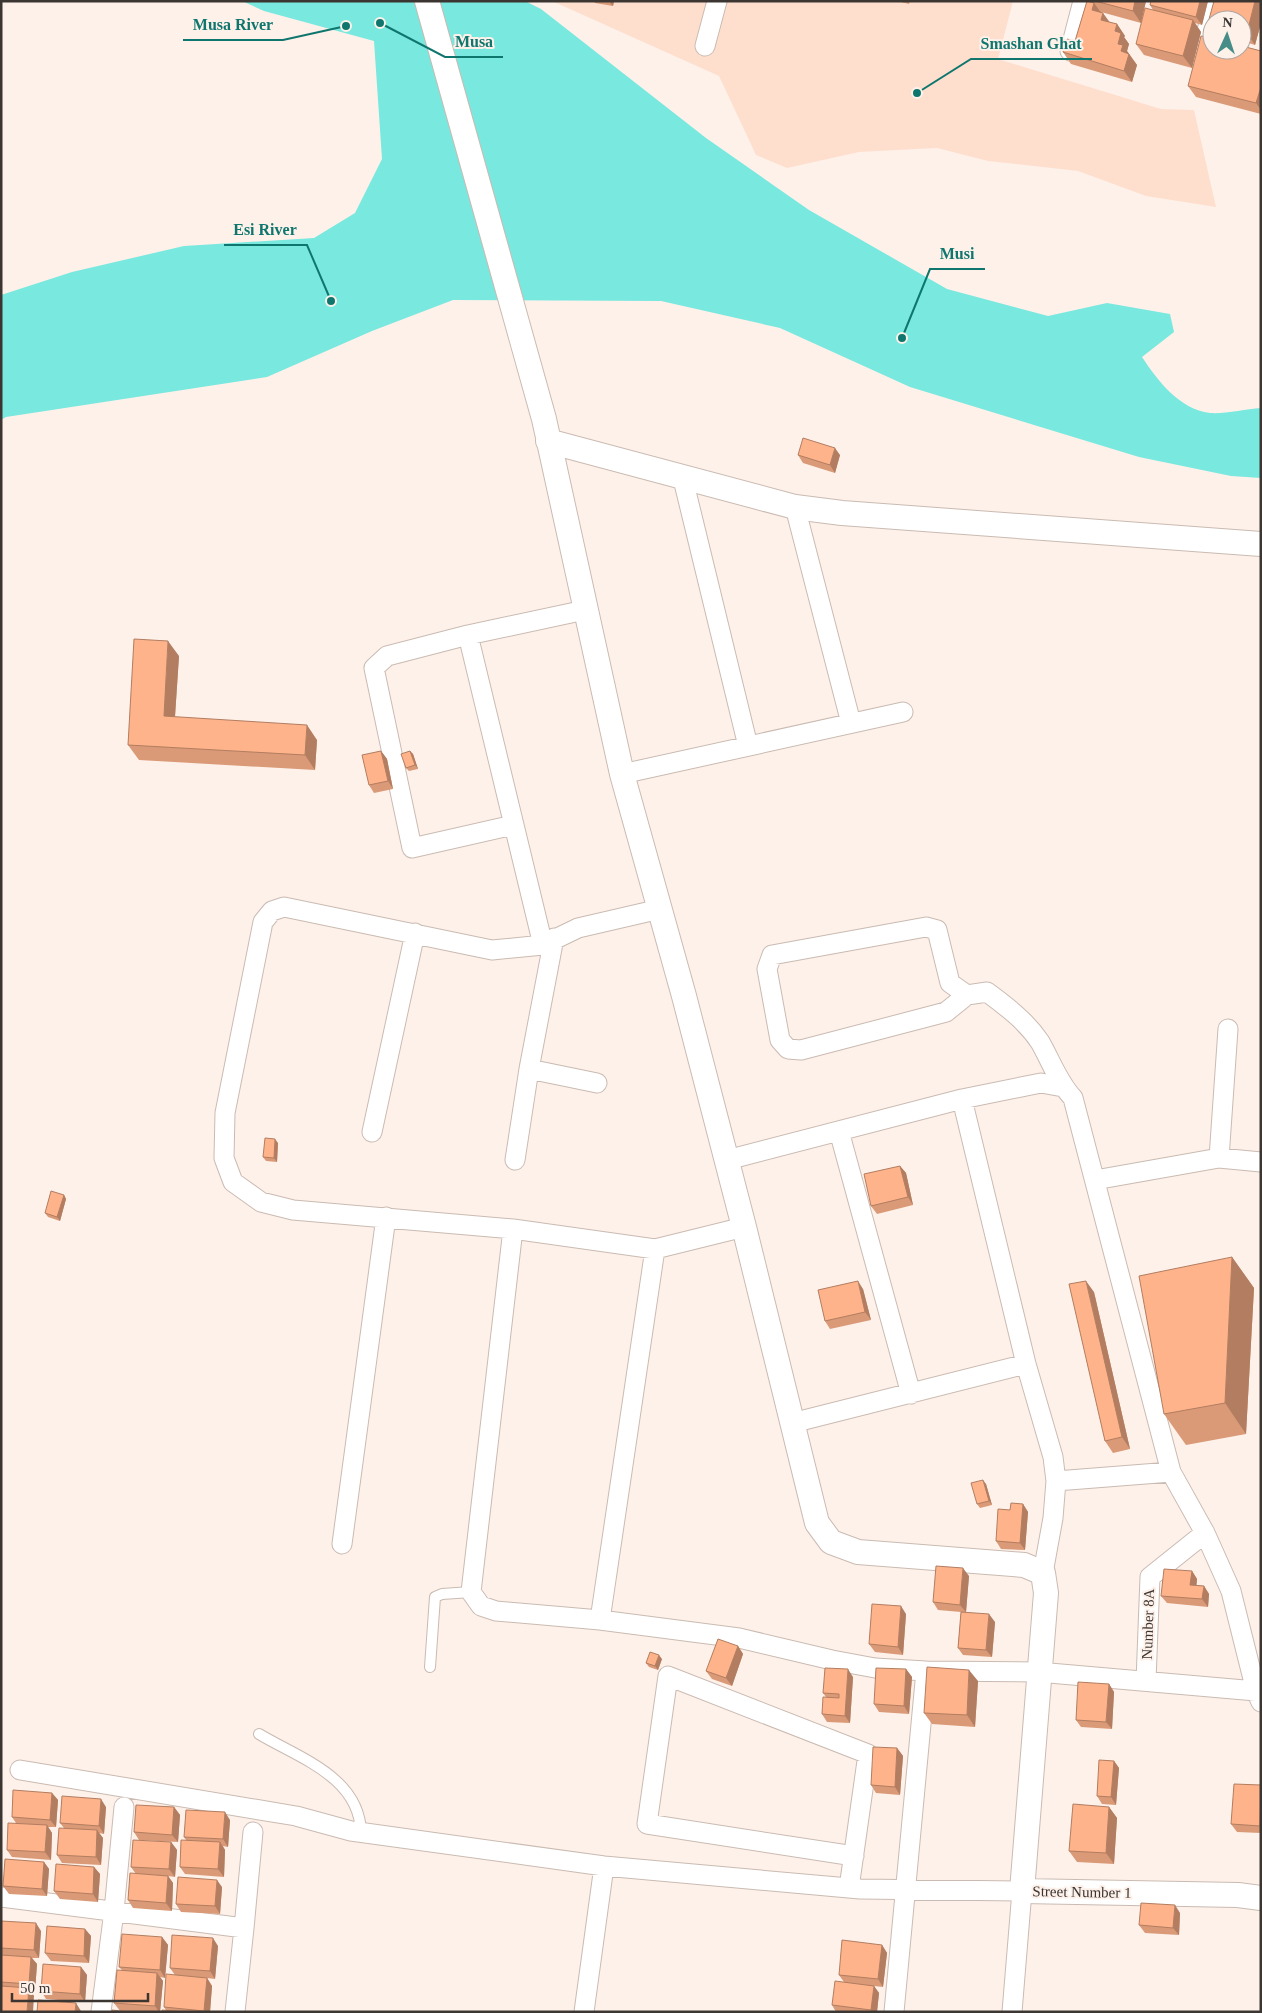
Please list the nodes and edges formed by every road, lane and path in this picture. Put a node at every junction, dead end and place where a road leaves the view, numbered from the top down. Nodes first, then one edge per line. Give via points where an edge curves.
1 (426, 1) edge
2 (717, 1) edge
3 (1083, 1) edge
4 (705, 46) dead end
5 (1070, 51) edge
6 (1202, 60) edge
7 (1196, 77) edge
8 (546, 430) junction
9 (682, 476) junction
10 (795, 507) junction
11 (1261, 544) edge
12 (584, 610) junction
13 (468, 635) junction
14 (903, 712) dead end
15 (851, 723) junction
16 (748, 746) junction
17 (622, 774) junction
18 (513, 825) junction
19 (660, 909) junction
20 (415, 933) junction
21 (549, 941) junction
22 (967, 995) junction
23 (1228, 1029) dead end
24 (528, 1069) junction
25 (597, 1084) dead end
26 (1063, 1087) junction
27 (962, 1099) junction
28 (839, 1131) junction
29 (372, 1132) dead end
30 (1219, 1158) junction
31 (515, 1160) dead end
32 (727, 1160) junction
33 (1261, 1162) edge
34 (1095, 1180) junction
35 (386, 1217) junction
36 (744, 1226) junction
37 (513, 1229) junction
38 (655, 1249) junction
39 (1026, 1364) junction
40 (911, 1394) junction
41 (792, 1423) junction
42 (1171, 1472) junction
43 (1056, 1481) junction
44 (1205, 1533) junction
45 (342, 1544) dead end
46 (1043, 1573) junction
47 (471, 1592) junction
48 (600, 1620) junction
49 (430, 1667) dead end
50 (926, 1672) junction
51 (1038, 1672) junction
52 (1146, 1682) junction
53 (1258, 1697) edge
54 (259, 1734) dead end
55 (20, 1770) dead end
56 (124, 1806) dead end
57 (253, 1832) dead end
58 (361, 1833) junction
59 (854, 1856) junction
60 (604, 1866) junction
61 (849, 1888) junction
62 (904, 1890) junction
63 (1022, 1891) junction
64 (1, 1897) edge
65 (1261, 1898) edge
66 (114, 1912) junction
67 (244, 1928) junction
68 (101, 2012) edge
69 (235, 2012) edge
70 (584, 2012) edge
71 (894, 2012) edge
72 (1012, 2012) edge

1 - 8 street
2 - 4 street
3 - 5 street
6 - 7 street
8 - 9 street
8 - 12 street
9 - 10 street
9 - 16 street
10 - 11 street via 872,516
10 - 15 street
12 - 13 street
12 - 17 street
13 - 18 street
13 - 18 street via 387,656 374,668 412,848
14 - 15 street
15 - 16 street
16 - 17 street
17 - 19 street
18 - 21 street
19 - 21 street via 578,928
19 - 32 street
20 - 21 street via 492,950
20 - 29 street
20 - 35 street via 284,907 272,911 263,922 225,1113 224,1158 233,1182 261,1202 292,1210
21 - 24 street
22 - 22 street via 950,983 937,930 926,927 772,955 767,969 780,1040 788,1049 800,1050 946,1012
22 - 26 street via 987,992 1010,1008 1039,1041
23 - 30 street
24 - 25 street
24 - 31 street
26 - 27 street via 1041,1084
26 - 34 street via 1073,1098
27 - 28 street
27 - 39 street
28 - 32 street
28 - 40 street
30 - 33 street
30 - 34 street
32 - 36 street
34 - 42 street
35 - 37 street
35 - 45 street
36 - 38 street
36 - 41 street
37 - 38 street
37 - 47 street
38 - 48 street
39 - 40 street
39 - 43 street via 1053,1457
40 - 41 street
41 - 46 street via 817,1522 831,1542 858,1552 1024,1564
42 - 43 street
42 - 44 street
43 - 46 street
44 - 52 street, Number 8A via 1150,1577
44 - 53 street via 1231,1591
46 - 51 street via 1046,1593
47 - 48 street via 481,1606 496,1611
47 - 49 lane via 435,1597
48 - 50 street via 739,1638 875,1668
50 - 51 street
50 - 62 street
51 - 52 street
51 - 63 street
52 - 53 street
54 - 58 lane via 323,1770 346,1788 356,1804
55 - 58 street, Street Number 1 via 296,1816
56 - 66 street
57 - 67 street
58 - 60 street, Street Number 1
59 - 59 street via 868,1754 668,1676 647,1824
59 - 61 street
60 - 61 street, Street Number 1
60 - 70 street
61 - 62 street, Street Number 1
62 - 63 street, Street Number 1
62 - 71 street
63 - 65 street, Street Number 1
63 - 72 street
64 - 66 street
66 - 67 street
66 - 68 street
67 - 69 street

